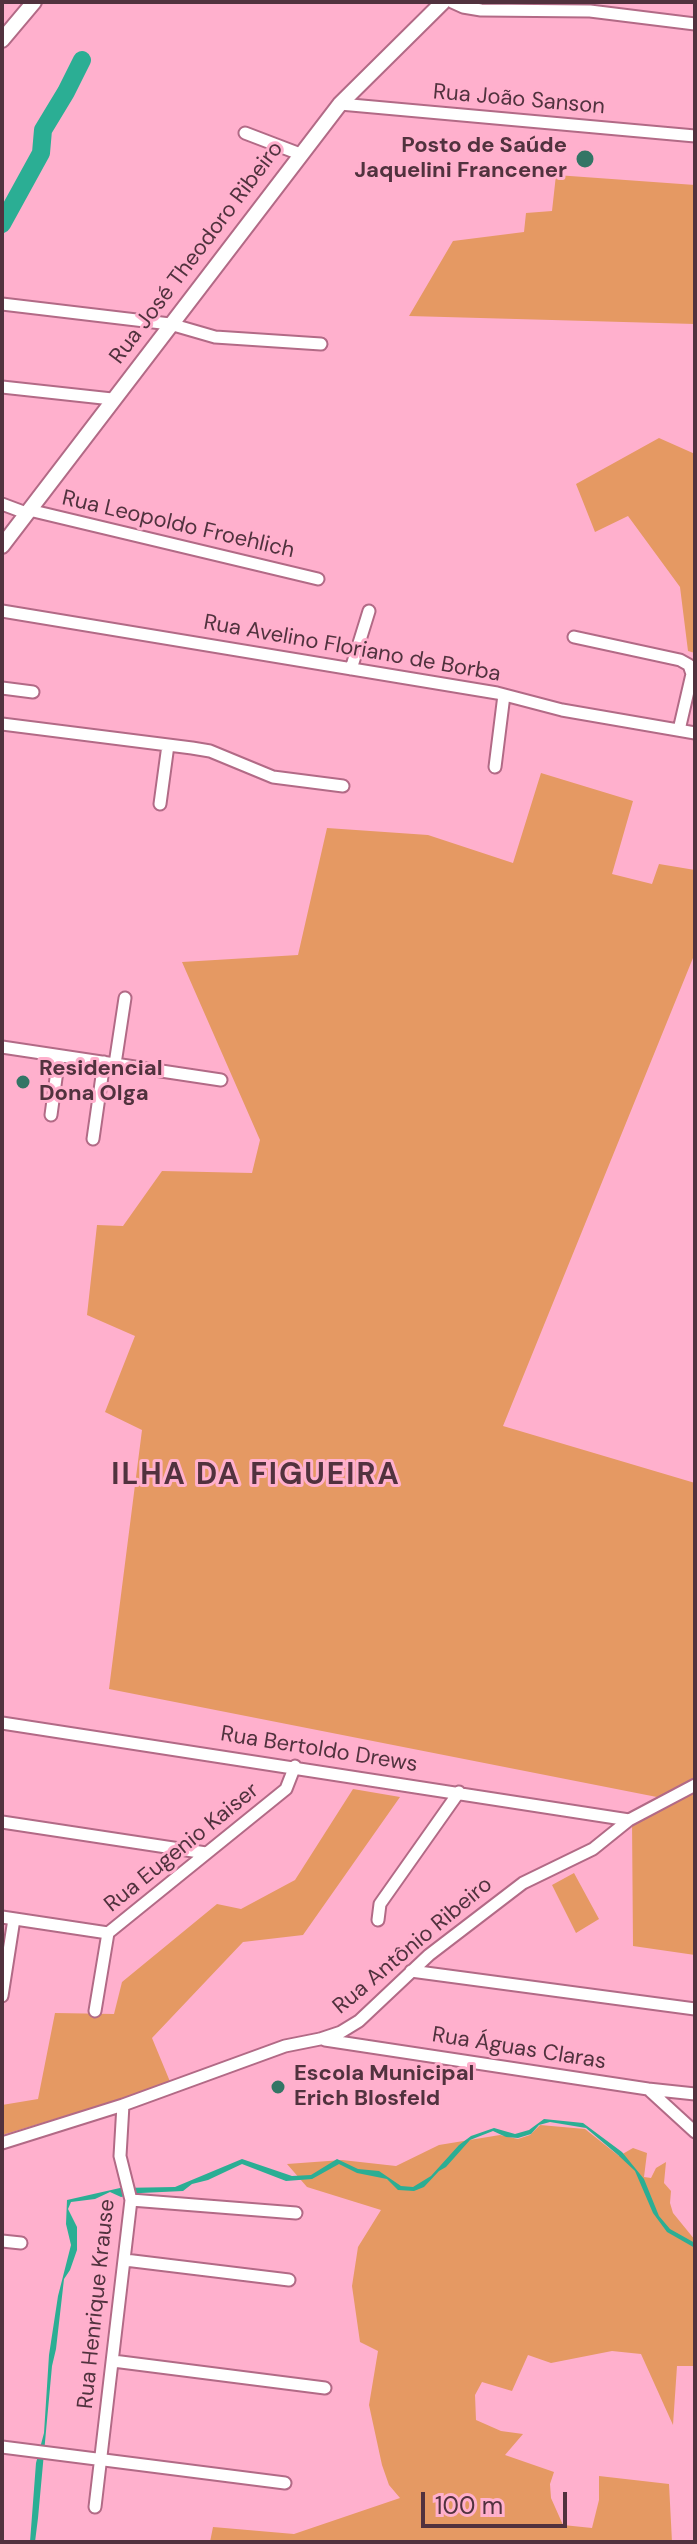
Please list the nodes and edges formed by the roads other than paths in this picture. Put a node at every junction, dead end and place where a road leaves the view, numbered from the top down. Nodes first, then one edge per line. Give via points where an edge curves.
1 (443, 2) edge
2 (452, 2) edge
3 (483, 2) edge
4 (30, 5) edge
5 (503, 10) junction
6 (695, 24) edge
7 (2, 40) edge
8 (340, 104) junction
9 (245, 133) dead end
10 (695, 136) edge
11 (300, 154) junction
12 (2, 304) edge
13 (170, 324) junction
14 (321, 344) dead end
15 (2, 387) edge
16 (112, 399) junction
17 (2, 504) edge
18 (28, 512) junction
19 (2, 546) edge
20 (318, 579) dead end
21 (2, 611) edge
22 (369, 611) dead end
23 (574, 637) dead end
24 (351, 669) junction
25 (2, 688) edge
26 (33, 692) dead end
27 (504, 695) junction
28 (2, 724) edge
29 (679, 730) junction
30 (695, 733) edge
31 (168, 745) junction
32 (495, 767) dead end
33 (343, 786) dead end
34 (160, 804) dead end
35 (125, 998) dead end
36 (2, 1047) edge
37 (59, 1056) junction
38 (110, 1063) junction
39 (221, 1080) dead end
40 (51, 1115) dead end
41 (93, 1139) dead end
42 (2, 1723) edge
43 (295, 1766) junction
44 (695, 1785) edge
45 (459, 1792) junction
46 (629, 1820) junction
47 (2, 1822) edge
48 (206, 1853) junction
49 (8, 1918) edge
50 (378, 1920) dead end
51 (108, 1933) junction
52 (411, 1971) junction
53 (2, 1996) edge
54 (695, 2009) edge
55 (95, 2011) dead end
56 (359, 2021) junction
57 (320, 2039) junction
58 (363, 2046) junction
59 (648, 2089) junction
60 (695, 2094) edge
61 (123, 2105) junction
62 (695, 2132) edge
63 (2, 2143) edge
64 (131, 2200) junction
65 (296, 2213) dead end
66 (2, 2241) edge
67 (21, 2243) dead end
68 (125, 2260) junction
69 (289, 2280) dead end
70 (113, 2361) junction
71 (325, 2388) dead end
72 (2, 2447) edge
73 (101, 2459) junction
74 (285, 2483) dead end
75 (95, 2507) dead end

1 - 8 main road, Rua José Theodoro Ribeiro
2 - 5 street
3 - 5 street
4 - 7 main road
5 - 6 street via 590,11
8 - 10 street, Rua João Sanson
8 - 11 main road, Rua José Theodoro Ribeiro
9 - 11 street
11 - 13 main road, Rua José Theodoro Ribeiro
12 - 13 street
13 - 14 street via 215,337
13 - 16 main road, Rua José Theodoro Ribeiro
15 - 16 street
16 - 18 main road, Rua José Theodoro Ribeiro
17 - 18 street, Rua Leopoldo Froehlich
18 - 19 main road, Rua José Theodoro Ribeiro
18 - 20 street, Rua Leopoldo Froehlich
21 - 24 street, Rua Avelino Floriano de Borba
22 - 24 street
23 - 29 street via 689,665 692,674
24 - 27 street, Rua Avelino Floriano de Borba
25 - 26 street
27 - 29 street, Rua Avelino Floriano de Borba
27 - 32 street
28 - 31 street
29 - 30 street, Rua Avelino Floriano de Borba
31 - 33 street via 210,751 273,777
31 - 34 street
35 - 38 street
36 - 37 street
37 - 38 street
37 - 40 street
38 - 39 street
38 - 41 street
42 - 43 street, Rua Bertoldo Drews
43 - 45 street, Rua Bertoldo Drews
43 - 48 street, Rua Eugenio Kaiser via 286,1789
44 - 46 street, Rua Antônio Ribeiro
45 - 46 street, Rua Bertoldo Drews
45 - 50 street via 380,1904
46 - 52 street, Rua Antônio Ribeiro via 593,1849 523,1883
47 - 48 street
48 - 51 street, Rua Eugenio Kaiser
49 - 51 street
49 - 53 street
51 - 55 street, Rua Eugenio Kaiser
52 - 54 street
52 - 56 street, Rua Antônio Ribeiro
56 - 57 street, Rua Antônio Ribeiro
56 - 58 street
57 - 58 street, Rua Águas Claras
57 - 61 street, Rua Antônio Ribeiro via 285,2046
58 - 59 street, Rua Águas Claras
59 - 60 street, Rua Águas Claras
59 - 62 street
61 - 63 street, Rua Antônio Ribeiro
61 - 64 street, Rua Henrique Krause via 120,2156
64 - 65 street
64 - 68 street, Rua Henrique Krause
66 - 67 street
68 - 69 street
68 - 70 street, Rua Henrique Krause
70 - 71 street
70 - 73 street, Rua Henrique Krause
72 - 73 street
73 - 74 street
73 - 75 street, Rua Henrique Krause

